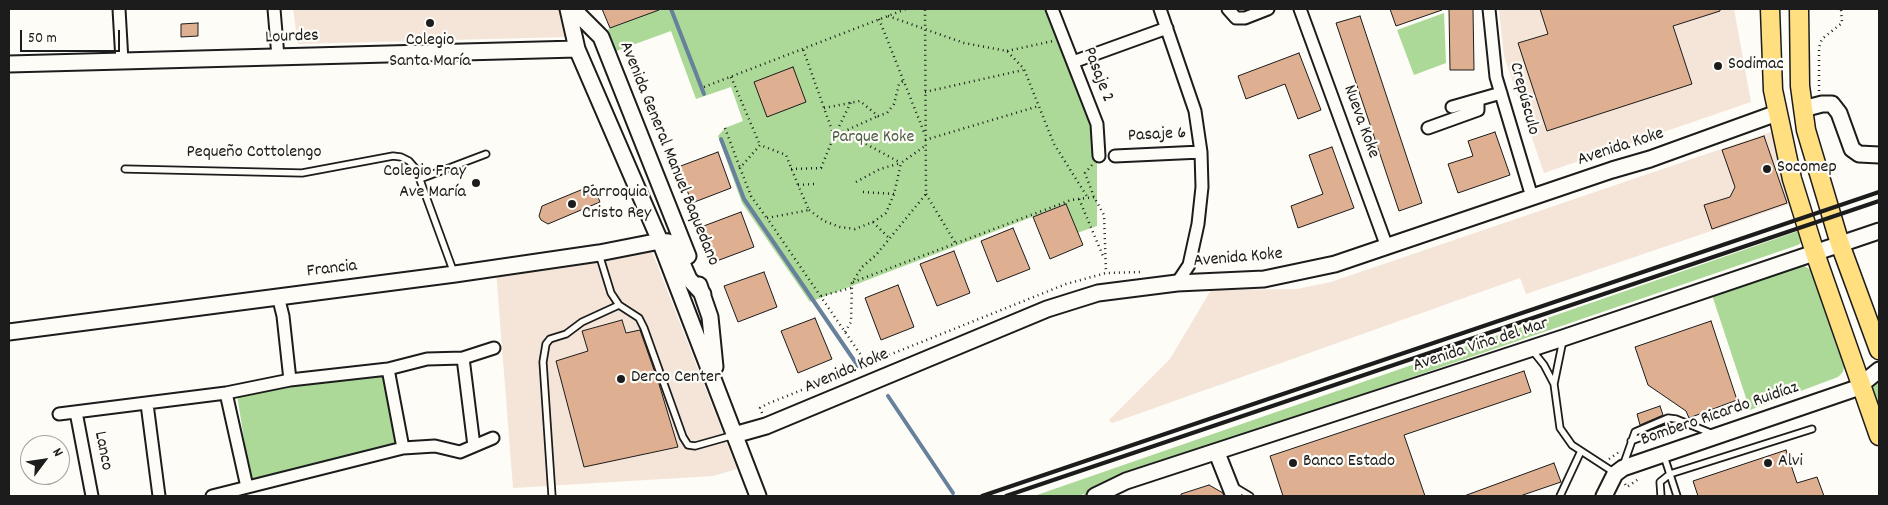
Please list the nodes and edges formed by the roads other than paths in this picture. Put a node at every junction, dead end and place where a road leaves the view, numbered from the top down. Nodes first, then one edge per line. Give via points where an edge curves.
1 (119, 9) edge
2 (274, 9) edge
3 (568, 9) edge
4 (573, 9) edge
5 (1052, 9) edge
6 (1160, 9) edge
7 (1228, 9) edge
8 (1268, 9) edge
9 (1300, 9) edge
10 (1489, 9) edge
11 (1770, 9) edge
12 (1799, 9) edge
13 (1167, 28) junction
14 (576, 49) junction
15 (278, 57) junction
16 (122, 61) junction
17 (1073, 62) junction
18 (9, 64) edge
19 (1501, 93) junction
20 (1478, 100) junction
21 (1452, 107) dead end
22 (1802, 110) junction
23 (1777, 114) junction
24 (1428, 128) dead end
25 (1201, 152) junction
26 (486, 154) dead end
27 (1879, 155) edge
28 (1098, 156) road end
29 (1115, 156) dead end
30 (125, 169) dead end
31 (420, 179) junction
32 (1532, 197) junction
33 (1879, 231) edge
34 (660, 241) junction
35 (1840, 244) junction
36 (1386, 247) junction
37 (599, 253) junction
38 (1815, 253) junction
39 (455, 274) junction
40 (1177, 283) junction
41 (703, 294) junction
42 (278, 296) junction
43 (619, 305) junction
44 (9, 332) edge
45 (1563, 338) junction
46 (494, 348) dead end
47 (1531, 349) junction
48 (1879, 350) edge
49 (463, 358) junction
50 (388, 369) junction
51 (1879, 370) edge
52 (290, 380) junction
53 (1554, 384) junction
54 (1862, 386) junction
55 (226, 393) junction
56 (719, 393) junction
57 (147, 404) junction
58 (76, 412) junction
59 (59, 414) dead end
60 (1683, 422) junction
61 (1812, 429) dead end
62 (734, 435) junction
63 (1716, 435) junction
64 (1879, 436) edge
65 (493, 438) dead end
66 (1631, 441) junction
67 (474, 446) junction
68 (403, 448) junction
69 (1581, 451) junction
70 (1217, 453) junction
71 (1663, 454) junction
72 (1614, 469) junction
73 (1670, 474) junction
74 (247, 487) junction
75 (1232, 490) edge
76 (92, 496) edge
77 (159, 496) edge
78 (212, 496) edge
79 (552, 496) edge
80 (758, 496) edge
81 (1095, 496) edge
82 (1250, 496) edge
83 (1560, 496) edge
84 (1604, 496) edge
85 (1661, 496) edge
86 (1677, 496) edge

1 - 16 street
2 - 15 street
3 - 14 street, Avenida General Manuel Baquedano
4 - 41 street, Avenida General Manuel Baquedano via 601,37 607,49
5 - 17 street, Pasaje 2
6 - 13 street
7 - 8 street via 1236,18 1245,18
9 - 36 street, Nueva Koke
10 - 19 street, Crepúsculo via 1494,69
11 - 23 main road via 1770,62
12 - 22 main road via 1798,64
13 - 17 street
13 - 25 street via 1195,111
14 - 15 street, Lourdes
14 - 34 street, Avenida General Manuel Baquedano
15 - 16 street, Lourdes
16 - 18 street, Lourdes
17 - 28 street, Pasaje 2 via 1097,124
19 - 20 street
19 - 32 street, Crepúsculo
20 - 21 street
20 - 24 street via 1478,110
22 - 27 street via 1832,104 1837,109 1852,149 1859,154
22 - 35 main road via 1813,158
23 - 32 street, Avenida Koke via 1650,160
23 - 38 main road via 1792,179
25 - 29 street, Pasaje 6
25 - 40 street via 1198,224 1189,265
26 - 31 lane
30 - 31 lane, Pequeño Cottolengo via 302,173 393,156 409,161
31 - 39 lane, Pequeño Cottolengo
32 - 36 street, Avenida Koke
33 - 35 street, Avenida Viña del Mar
34 - 37 street, Francia
34 - 41 street, Avenida General Manuel Baquedano via 674,245 689,279
34 - 56 street, Avenida General Manuel Baquedano
35 - 38 street, Avenida Viña del Mar
35 - 48 main road
36 - 40 street, Avenida Koke via 1336,264 1264,279
37 - 39 street, Francia
37 - 43 lane via 611,293
38 - 45 street, Avenida Viña del Mar
38 - 54 main road
39 - 42 street, Francia
40 - 62 street, Avenida Koke via 1098,293 1047,309 766,426
41 - 56 street, Avenida General Manuel Baquedano via 710,317
42 - 44 street, Francia
42 - 52 street
43 - 62 lane via 639,318 644,328 688,445
43 - 79 lane via 582,322 566,334 550,339 546,344 543,362
45 - 47 street, Avenida Viña del Mar
45 - 53 lane
46 - 49 street
47 - 53 lane
47 - 70 street, Avenida Viña del Mar
49 - 50 street via 427,359
49 - 67 street
50 - 52 street
50 - 68 street
51 - 54 street
52 - 55 street
53 - 69 lane via 1560,428
54 - 63 street, Bombero Ricardo Ruidíaz
54 - 64 main road
55 - 57 street
55 - 74 street
56 - 62 street, Avenida General Manuel Baquedano
57 - 58 street
57 - 77 street
58 - 59 street
58 - 76 street, Lanco
60 - 63 lane
60 - 66 lane
60 - 66 lane via 1672,418 1637,429
61 - 73 lane
62 - 80 street, Avenida General Manuel Baquedano
63 - 71 street, Bombero Ricardo Ruidíaz
65 - 67 street
66 - 72 lane
67 - 68 street via 460,452 435,446
68 - 74 street
69 - 72 lane
69 - 83 lane
70 - 75 street
70 - 81 street, Avenida Viña del Mar via 1126,481
71 - 72 street, Bombero Ricardo Ruidíaz
71 - 73 lane
72 - 84 street
73 - 85 lane via 1660,482
73 - 86 lane
74 - 78 street
75 - 82 lane

